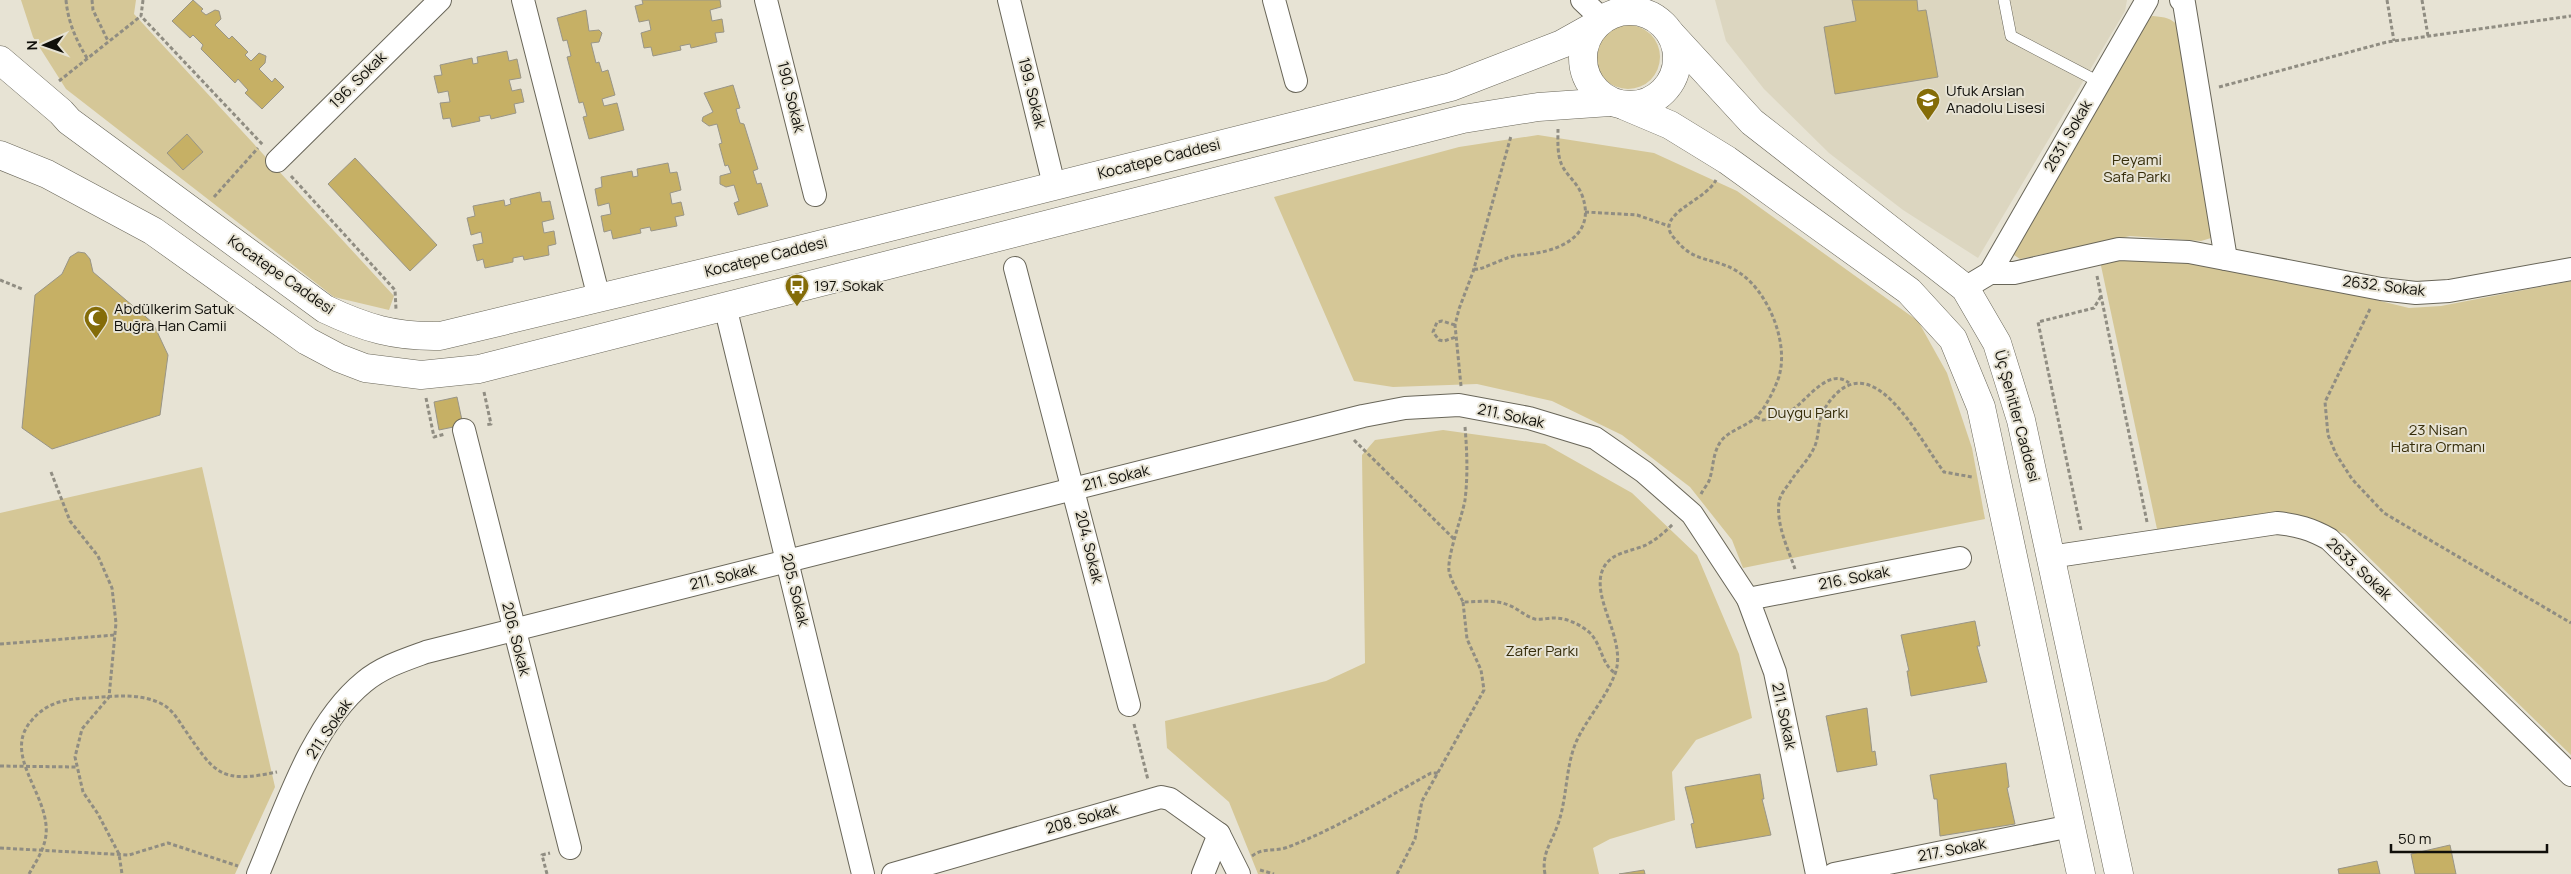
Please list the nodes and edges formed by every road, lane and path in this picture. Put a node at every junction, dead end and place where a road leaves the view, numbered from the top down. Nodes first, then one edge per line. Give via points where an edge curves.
1 (66, 0) edge
2 (92, 0) edge
3 (440, 0) edge
4 (523, 0) edge
5 (766, 0) edge
6 (1009, 0) edge
7 (1274, 0) edge
8 (1582, 0) edge
9 (2004, 0) edge
10 (2147, 0) edge
11 (2181, 0) edge
12 (2387, 0) edge
13 (2422, 0) edge
14 (1604, 15) edge
15 (141, 16) dead end
16 (2571, 16) edge
17 (1666, 19) edge
18 (2428, 36) junction
19 (108, 41) junction
20 (2394, 41) junction
21 (87, 58) junction
22 (0, 60) edge
23 (1296, 81) dead end
24 (2099, 82) junction
25 (2199, 93) junction
26 (40, 95) junction
27 (1618, 104) junction
28 (1558, 124) dead end
29 (1512, 132) dead end
30 (262, 144) dead end
31 (0, 155) edge
32 (1727, 160) junction
33 (277, 161) dead end
34 (1054, 185) junction
35 (815, 194) dead end
36 (1585, 212) junction
37 (196, 217) junction
38 (1669, 226) junction
39 (2092, 255) junction
40 (2226, 259) junction
41 (1015, 268) dead end
42 (1474, 269) junction
43 (2571, 269) edge
44 (1990, 273) junction
45 (0, 280) edge
46 (1965, 288) junction
47 (22, 289) dead end
48 (2381, 289) junction
49 (2101, 296) junction
50 (599, 298) junction
51 (725, 306) junction
52 (1455, 325) junction
53 (1456, 337) junction
54 (479, 369) junction
55 (421, 376) junction
56 (1850, 383) junction
57 (1464, 406) junction
58 (1756, 417) junction
59 (1350, 419) junction
60 (490, 424) dead end
61 (464, 430) dead end
62 (434, 437) dead end
63 (51, 472) dead end
64 (1996, 475) junction
65 (1074, 489) junction
66 (1688, 511) junction
67 (1455, 540) junction
68 (2152, 542) junction
69 (2063, 555) junction
70 (1960, 558) dead end
71 (788, 560) junction
72 (1801, 588) junction
73 (1748, 599) junction
74 (1463, 602) junction
75 (2571, 623) edge
76 (513, 630) junction
77 (115, 635) junction
78 (0, 644) edge
79 (1615, 673) junction
80 (109, 697) junction
81 (1129, 705) joint
82 (25, 765) junction
83 (0, 766) edge
84 (304, 766) junction
85 (76, 767) junction
86 (1439, 773) junction
87 (2571, 775) edge
88 (1152, 798) junction
89 (2071, 826) junction
90 (1219, 834) junction
91 (0, 848) edge
92 (570, 848) dead end
93 (42, 850) junction
94 (119, 854) junction
95 (1243, 867) edge
96 (29, 874) edge
97 (122, 874) edge
98 (259, 874) edge
99 (863, 874) edge
100 (893, 874) edge
101 (1204, 874) edge
102 (1398, 874) edge
103 (1545, 874) edge
104 (1818, 874) edge
105 (1834, 874) edge
106 (2082, 874) edge
107 (2120, 874) edge

1 - 21 path via 75,38
2 - 19 path via 93,10
3 - 33 street, 196. Sokak
4 - 50 street
5 - 35 street, 190. Sokak
6 - 34 street, 199. Sokak
7 - 23 street
8 - 14 street
9 - 24 lane via 2011,36
10 - 24 street, 2631. Sokak
11 - 25 street
12 - 20 path
13 - 18 path
14 - 17 main road via 1636,11
14 - 27 main road via 1587,38 1583,52 1584,67 1598,94
14 - 34 main road, Kocatepe Caddesi via 1562,44 1451,87
15 - 19 path
16 - 18 path
17 - 27 main road via 1678,56 1674,78 1666,91 1654,100 1640,105
17 - 46 main road, Üç Şehitler Caddesi via 1752,122
18 - 20 path
19 - 21 path
20 - 25 path
21 - 26 path
22 - 26 main road, Kocatepe Caddesi
24 - 44 street, 2631. Sokak
25 - 40 street
26 - 37 main road, Kocatepe Caddesi via 68,121
27 - 32 main road via 1670,125
27 - 51 main road via 1538,107 1463,119
28 - 36 path via 1561,164 1576,181
29 - 42 path
30 - 37 path
31 - 55 main road via 47,174 153,231 307,341 339,358 365,368
32 - 38 path via 1713,187 1680,209
32 - 64 main road via 1909,291 1953,339 1981,407
34 - 50 main road, Kocatepe Caddesi
36 - 38 path via 1637,216
36 - 42 path via 1573,239 1555,249 1503,258 1480,270
37 - 50 main road, Kocatepe Caddesi via 325,309 373,329 398,335 440,336
38 - 58 path via 1683,250 1699,260 1735,270 1750,282 1776,322 1781,367 1778,381
39 - 40 street, 2632. Sokak via 2119,249 2159,249
39 - 44 street, 2632. Sokak via 2014,272
39 - 49 path
40 - 48 street, 2632. Sokak
41 - 65 street, 204. Sokak
42 - 52 path
43 - 48 street, 2632. Sokak via 2449,290 2416,293
44 - 46 street, 2632. Sokak
45 - 47 path
46 - 69 main road, Üç Şehitler Caddesi via 1997,343
48 - 75 path via 2325,402 2328,435 2336,454 2352,479 2384,513
49 - 68 path
49 - 69 path via 2094,308 2038,322 2084,543 2074,545
51 - 54 main road
51 - 71 street, 205. Sokak
52 - 53 path
52 - 53 path via 1437,322 1433,332 1439,340
53 - 57 path
54 - 55 main road
54 - 60 path
55 - 62 path
56 - 58 path via 1842,377 1833,377 1792,410 1763,420
56 - 64 path via 1880,389 1944,472 1983,478
56 - 72 path via 1840,389 1824,409 1815,447 1779,501 1780,518
57 - 59 street, 211. Sokak via 1405,408
57 - 66 street, 211. Sokak via 1529,418 1595,438 1644,472
57 - 67 path via 1465,497
58 - 66 path via 1722,441 1712,458 1709,481
59 - 65 street, 211. Sokak
59 - 67 path via 1352,438
61 - 76 street, 206. Sokak
63 - 77 path via 70,521 98,556 112,588
64 - 89 main road
65 - 71 street, 211. Sokak
65 - 81 street, 204. Sokak
66 - 73 street, 211. Sokak via 1718,550
66 - 79 path via 1658,538 1614,557 1604,566 1600,579 1602,596 1619,652
67 - 74 path via 1449,571
68 - 69 street, 2633. Sokak
68 - 87 street, 2633. Sokak via 2277,524 2298,525 2329,538
69 - 107 main road, Üç Şehitler Caddesi
70 - 72 street, 216. Sokak
71 - 76 street, 211. Sokak
71 - 99 street, 205. Sokak
72 - 73 street, 216. Sokak
73 - 104 street, 211. Sokak via 1775,672
74 - 79 path via 1497,602 1538,620 1556,618 1573,622 1590,633 1607,668
74 - 86 path via 1467,639 1481,670 1484,690
76 - 84 street, 211. Sokak via 394,663 364,682 341,706
76 - 92 street, 206. Sokak
77 - 78 path
77 - 80 path
79 - 103 path via 1578,737 1558,825 1545,853
80 - 82 path via 68,699 41,709 23,730 20,753
80 - 84 path via 124,695 161,703 175,714 213,766 228,776 246,778
80 - 85 path via 82,729 75,757
81 - 88 path
82 - 83 path
82 - 85 path
82 - 93 path via 41,802 46,824
84 - 98 street, 211. Sokak
85 - 94 path via 83,792
86 - 95 path via 1431,773 1286,848 1258,851
86 - 102 path via 1422,801 1415,839
88 - 90 street, 208. Sokak via 1170,798
88 - 100 street, 208. Sokak
89 - 105 street, 217. Sokak
89 - 106 main road
90 - 95 street, 208. Sokak
90 - 101 street
91 - 93 path
93 - 94 path
93 - 96 path
94 - 97 path
94 - 98 path via 128,855 168,843

